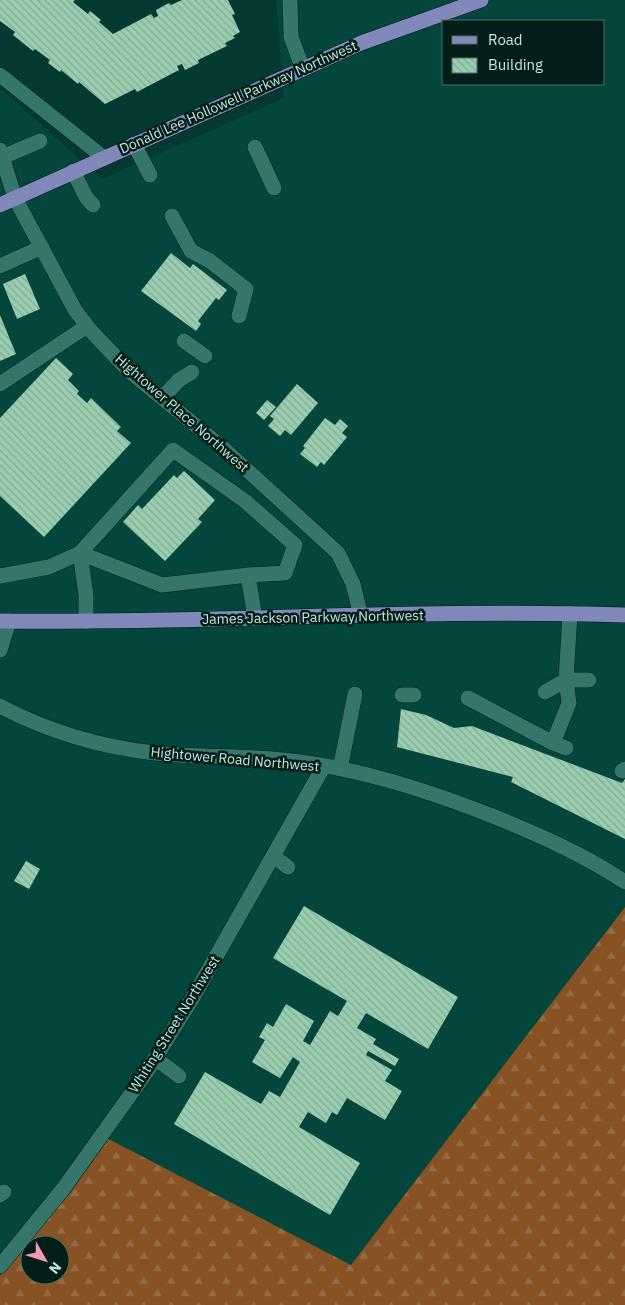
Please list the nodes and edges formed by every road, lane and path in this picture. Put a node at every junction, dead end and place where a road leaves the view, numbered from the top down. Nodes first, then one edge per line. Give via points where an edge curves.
1 (290, 0) edge
2 (481, 0) edge
3 (303, 69) junction
4 (0, 75) edge
5 (40, 141) dead end
6 (134, 144) junction
7 (255, 148) dead end
8 (1, 155) edge
9 (104, 157) junction
10 (73, 171) junction
11 (150, 175) dead end
12 (274, 188) dead end
13 (15, 198) junction
14 (0, 205) edge
15 (93, 205) dead end
16 (172, 216) dead end
17 (42, 247) junction
18 (0, 266) edge
19 (239, 316) dead end
20 (87, 326) junction
21 (184, 341) dead end
22 (205, 356) dead end
23 (192, 372) dead end
24 (0, 384) edge
25 (162, 398) junction
26 (261, 482) junction
27 (245, 501) junction
28 (80, 554) junction
29 (248, 575) junction
30 (0, 576) edge
31 (570, 614) junction
32 (625, 615) edge
33 (360, 616) junction
34 (255, 618) junction
35 (5, 621) edge
36 (86, 621) junction
37 (0, 650) edge
38 (566, 680) junction
39 (589, 680) dead end
40 (545, 692) dead end
41 (355, 694) dead end
42 (468, 698) dead end
43 (3, 705) edge
44 (324, 766) junction
45 (340, 769) junction
46 (274, 856) junction
47 (288, 867) dead end
48 (625, 882) edge
49 (155, 1058) junction
50 (179, 1076) dead end
51 (0, 1266) edge

1 - 3 street via 291,37
2 - 3 main road, Donald Lee Hollowell Parkway Northwest via 361,43
3 - 6 main road, Donald Lee Hollowell Parkway Northwest
4 - 9 street
5 - 8 street
6 - 9 main road, Donald Lee Hollowell Parkway Northwest
6 - 11 street
7 - 12 street
8 - 13 street, Hightower Place Northwest
9 - 10 main road, Donald Lee Hollowell Parkway Northwest
10 - 13 main road, Donald Lee Hollowell Parkway Northwest
10 - 15 street
13 - 14 main road, Donald Lee Hollowell Parkway Northwest
13 - 17 street, Hightower Place Northwest
16 - 19 street via 191,251 210,261 246,289
17 - 18 street
17 - 20 street, Hightower Place Northwest via 75,310
20 - 24 street
20 - 25 street, Hightower Place Northwest via 129,371
21 - 22 street
23 - 25 street
25 - 26 street, Hightower Place Northwest
26 - 27 street
26 - 33 street, Hightower Place Northwest via 338,552 352,584
27 - 28 street via 173,450
27 - 29 street via 295,545 285,573
28 - 29 street via 162,585
28 - 30 street via 49,567
28 - 36 street
29 - 34 street
31 - 32 main road, James Jackson Parkway Northwest
31 - 33 main road, James Jackson Parkway Northwest
31 - 38 street
33 - 34 main road, James Jackson Parkway Northwest
34 - 36 main road, James Jackson Parkway Northwest
35 - 36 main road, James Jackson Parkway Northwest
35 - 37 street
38 - 39 street
38 - 40 street
38 - 42 street via 569,704 560,746
41 - 45 street
43 - 44 street, Hightower Road Northwest via 40,724 75,736 139,750 284,760
44 - 45 street, Hightower Road Northwest
44 - 46 street, Whiting Street Northwest
45 - 48 street, Hightower Road Northwest via 441,796 528,830 575,852
46 - 47 street
46 - 49 street, Whiting Street Northwest
49 - 50 street
49 - 51 street, Whiting Street Northwest via 63,1189

